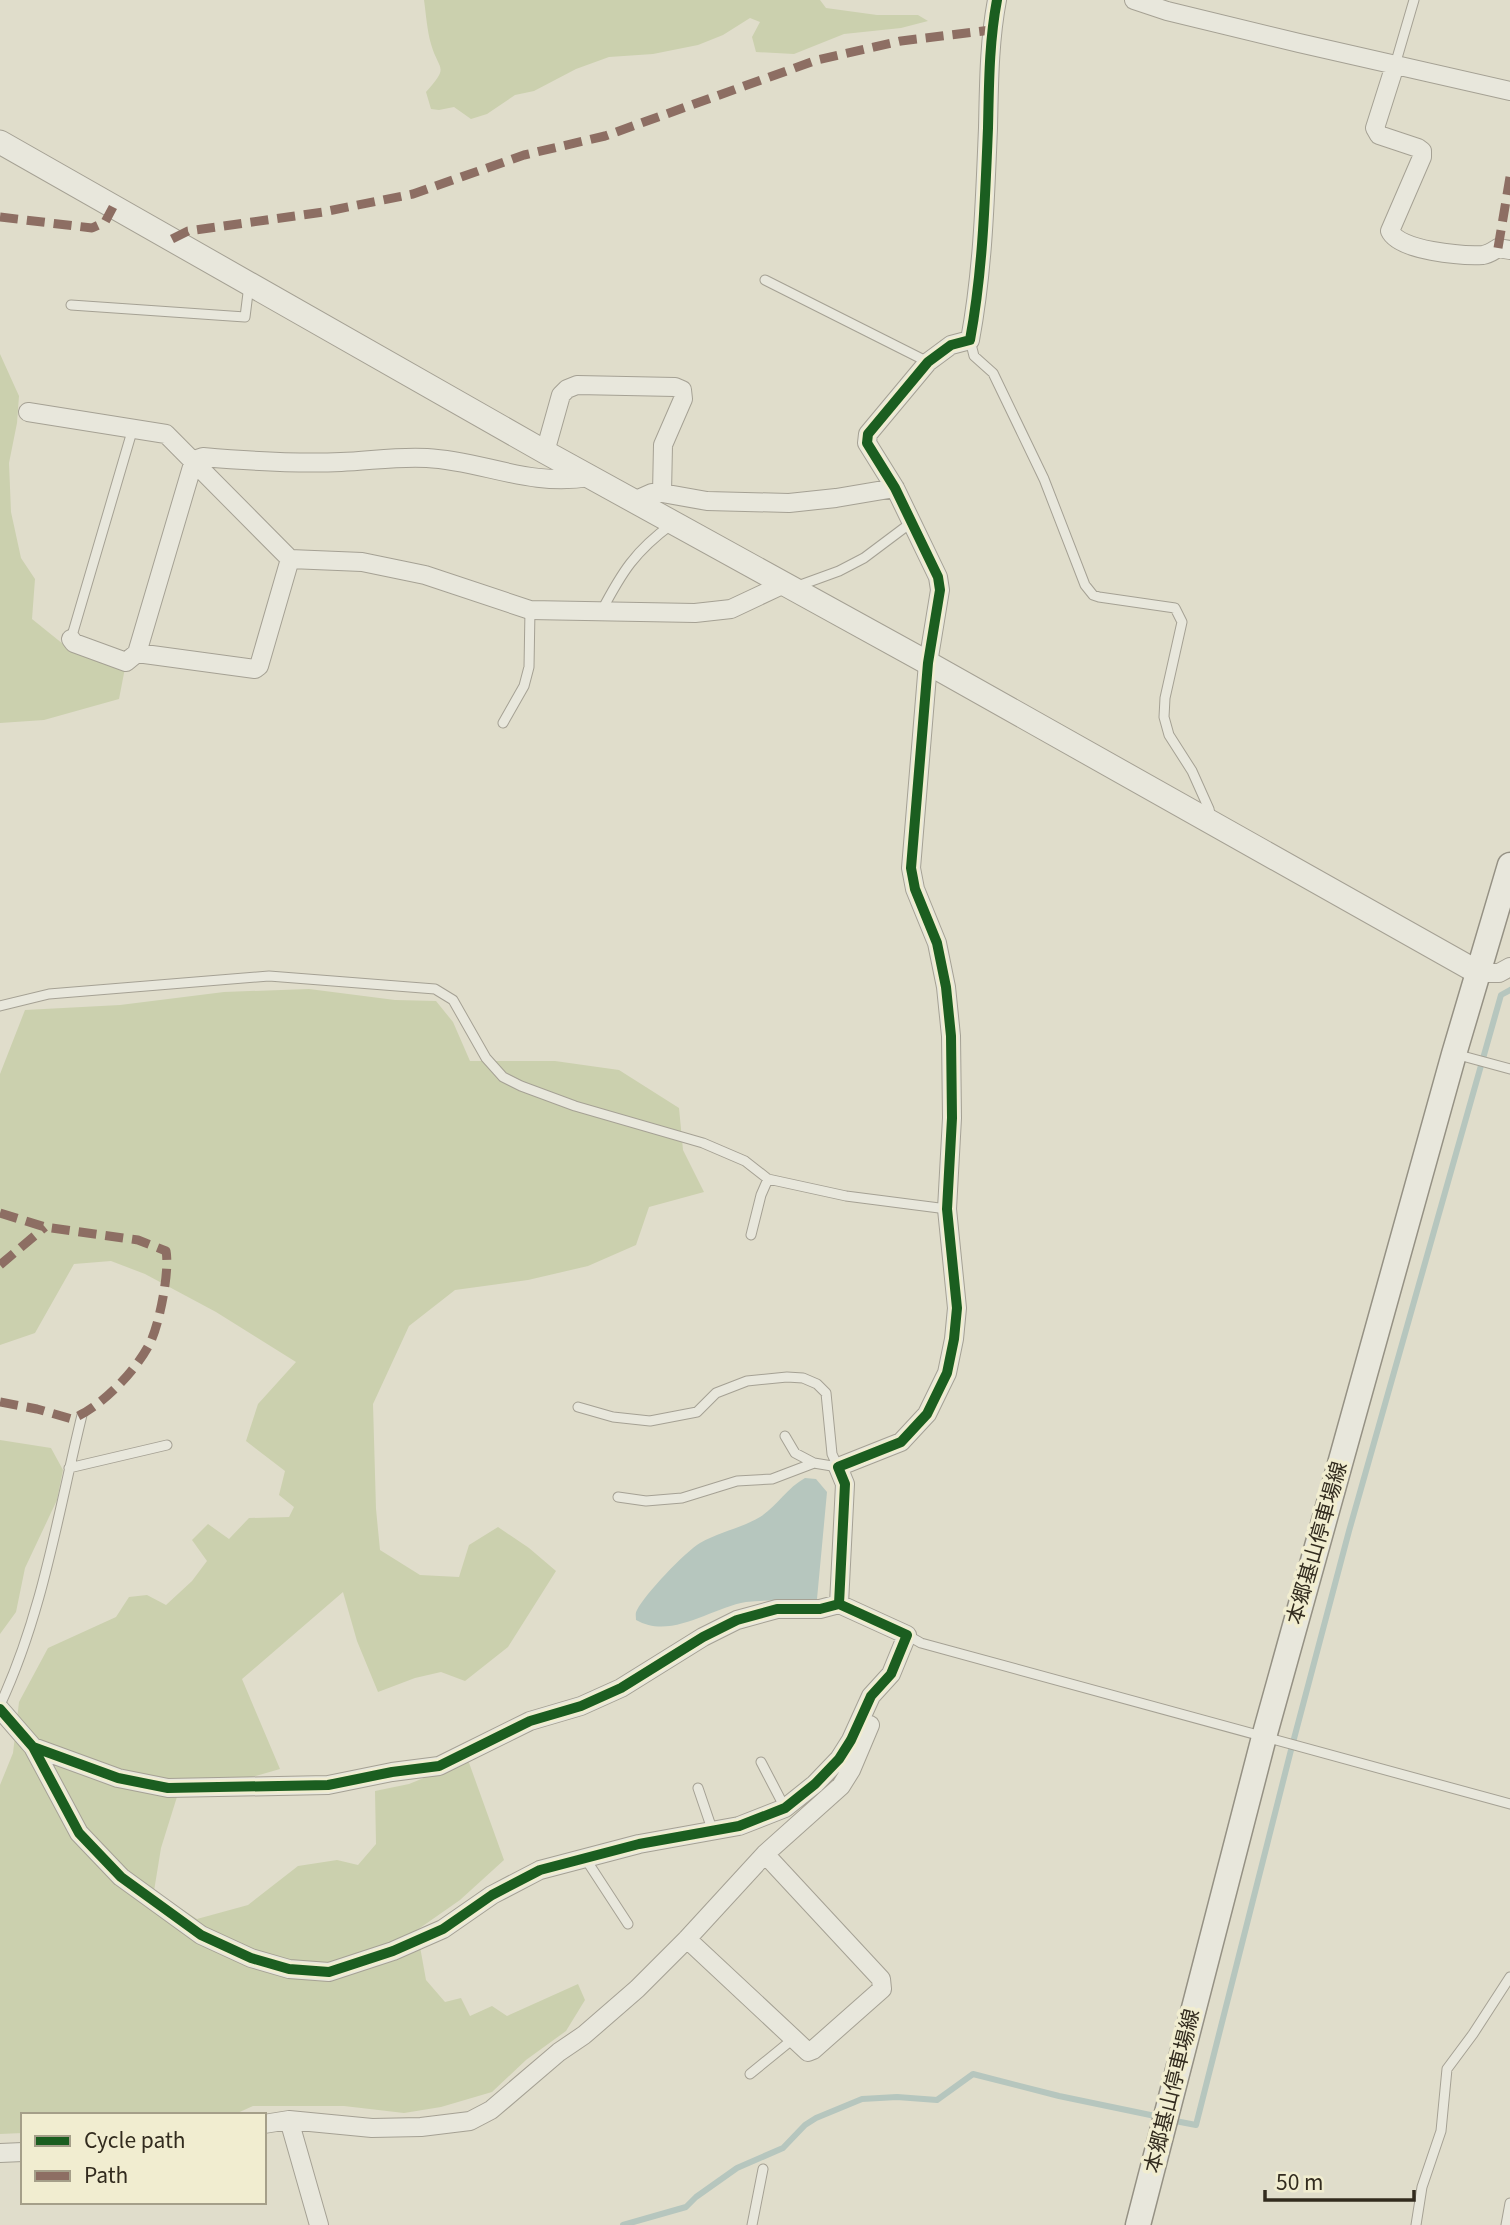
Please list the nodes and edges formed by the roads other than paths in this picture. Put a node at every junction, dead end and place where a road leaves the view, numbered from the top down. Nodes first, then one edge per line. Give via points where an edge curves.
1 (997, 0) edge
2 (1134, 0) edge
3 (1414, 0) edge
4 (1395, 65) junction
5 (1510, 91) edge
6 (0, 142) edge
7 (1510, 250) edge
8 (765, 280) dead end
9 (250, 283) junction
10 (71, 304) dead end
11 (970, 340) junction
12 (928, 362) junction
13 (27, 412) dead end
14 (133, 428) junction
15 (545, 452) junction
16 (194, 460) junction
17 (590, 477) junction
18 (895, 488) junction
19 (662, 493) junction
20 (634, 501) junction
21 (912, 522) junction
22 (674, 523) junction
23 (290, 559) junction
24 (788, 586) junction
25 (530, 610) junction
26 (601, 612) junction
27 (71, 639) joint
28 (137, 653) junction
29 (928, 663) junction
30 (503, 723) dead end
31 (1212, 824) junction
32 (1510, 865) edge
33 (1510, 967) edge
34 (1479, 973) junction
35 (0, 1006) edge
36 (1454, 1054) junction
37 (1510, 1069) edge
38 (768, 1179) junction
39 (947, 1209) junction
40 (751, 1235) dead end
41 (578, 1407) dead end
42 (82, 1415) dead end
43 (785, 1436) dead end
44 (167, 1445) dead end
45 (814, 1464) junction
46 (838, 1467) junction
47 (69, 1468) junction
48 (618, 1497) dead end
49 (839, 1604) junction
50 (907, 1635) junction
51 (891, 1674) junction
52 (0, 1707) edge
53 (1264, 1737) junction
54 (33, 1747) junction
55 (761, 1762) dead end
56 (698, 1788) dead end
57 (1510, 1804) edge
58 (785, 1808) junction
59 (713, 1832) junction
60 (765, 1854) junction
61 (584, 1858) junction
62 (628, 1924) dead end
63 (687, 1939) junction
64 (1509, 1983) edge
65 (793, 2039) junction
66 (750, 2074) dead end
67 (289, 2120) junction
68 (266, 2124) edge
69 (21, 2152) edge
70 (0, 2153) edge
71 (763, 2169) dead end
72 (1510, 2203) edge
73 (319, 2225) edge
74 (752, 2225) edge
75 (1138, 2225) edge
76 (1416, 2225) edge
77 (1506, 2225) edge

1 - 11 street via 991,30 978,295
2 - 4 street
3 - 4 lane
4 - 5 street
4 - 7 street via 1375,128 1379,135 1418,148 1422,157 1390,231 1393,237 1413,248 1486,255 1498,248
6 - 9 street
8 - 12 lane
9 - 10 lane via 245,317
9 - 15 street
11 - 12 street via 951,345
11 - 31 lane via 974,356 993,373 1044,479 1084,585 1099,597 1175,608 1182,622 1164,718 1204,796
12 - 18 street via 868,434 867,443
13 - 14 street
14 - 16 street via 166,434
14 - 27 lane
15 - 17 street
15 - 19 street via 561,395 567,389 577,385 675,387 682,390 683,398 663,445
16 - 17 street via 427,458 522,477 567,481
16 - 23 street
16 - 28 street
17 - 20 street
18 - 19 street via 789,503
18 - 21 street
19 - 20 street
20 - 22 street
21 - 24 lane via 839,571
21 - 29 street via 940,590
22 - 24 street
22 - 26 lane via 648,542 623,571
23 - 25 street via 362,562 425,575
23 - 28 street via 255,669
24 - 26 street via 731,609
24 - 29 street
25 - 26 street
25 - 30 lane via 529,667
27 - 28 street via 126,662
29 - 31 street
29 - 39 street via 911,868 937,943 946,987 952,1118
31 - 34 street
32 - 34 main road, 本郷基山停車場線
33 - 34 street via 1499,973
34 - 36 main road, 本郷基山停車場線
35 - 38 lane via 49,994 269,976 435,989 453,1000 486,1058 503,1077 575,1106 703,1143 746,1161
36 - 37 lane
36 - 53 main road, 本郷基山停車場線
38 - 39 lane via 846,1196
38 - 40 lane
39 - 46 street via 957,1308 947,1373 927,1414 901,1442
41 - 46 lane via 650,1421 697,1412 716,1394 747,1381 803,1378 826,1393 832,1454
42 - 47 lane
43 - 45 lane via 795,1453
44 - 47 lane
45 - 46 lane
45 - 48 lane via 772,1479 737,1480 682,1498 646,1501
46 - 49 street via 845,1484
47 - 52 lane via 46,1577 19,1665
49 - 50 street
49 - 54 street via 777,1609 737,1620 621,1688 530,1721 439,1766 328,1785 168,1788 118,1778
50 - 51 street
50 - 53 lane via 920,1643
51 - 58 street via 871,1696 839,1759
51 - 60 street via 841,1786
52 - 54 street
53 - 57 lane
53 - 75 main road, 本郷基山停車場線
54 - 61 street via 79,1833 121,1877 201,1935 289,1969 329,1972 393,1951 443,1929 492,1895 540,1870
55 - 58 lane
56 - 59 lane
58 - 59 street
59 - 61 street
60 - 63 street
60 - 65 street via 881,1979 882,1989 813,2050 808,2052
61 - 62 lane
63 - 65 street
63 - 67 street via 584,2035 491,2110 470,2121 372,2128
64 - 76 lane via 1447,2069 1441,2131 1422,2187
65 - 66 lane
67 - 68 street
67 - 73 street
69 - 70 street
71 - 74 lane
72 - 77 lane

